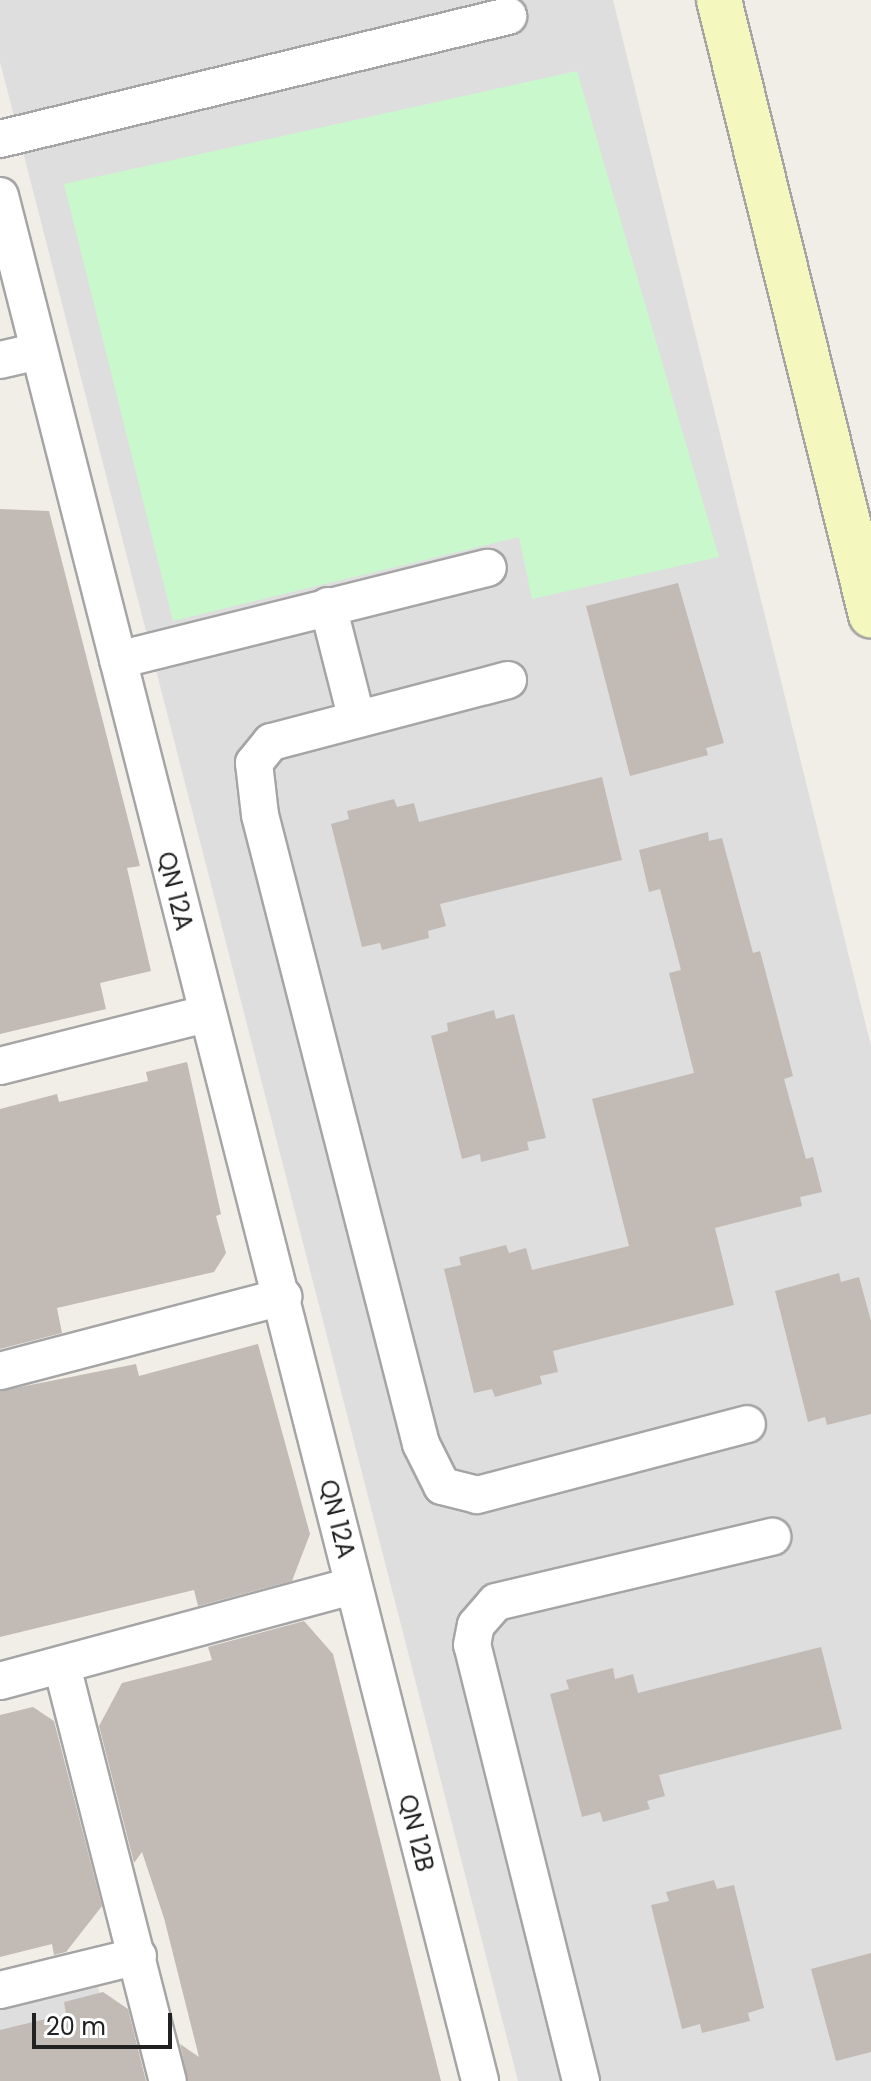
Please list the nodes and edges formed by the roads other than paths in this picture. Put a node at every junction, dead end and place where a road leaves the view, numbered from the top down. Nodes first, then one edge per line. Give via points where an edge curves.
1 (719, 0) edge
2 (508, 16) dead end
3 (0, 139) edge
4 (0, 196) edge
5 (39, 351) junction
6 (0, 360) edge
7 (488, 568) dead end
8 (328, 606) junction
9 (871, 615) edge
10 (118, 660) junction
11 (508, 680) dead end
12 (356, 716) junction
13 (205, 1014) junction
14 (0, 1066) edge
15 (283, 1297) junction
16 (0, 1371) edge
17 (747, 1424) dead end
18 (772, 1537) dead end
19 (353, 1586) junction
20 (62, 1666) junction
21 (0, 1681) edge
22 (138, 1956) junction
23 (0, 1990) edge
24 (168, 2081) edge
25 (480, 2081) edge
26 (581, 2081) edge

1 - 9 main road
2 - 3 street
4 - 5 street, QN 12A
5 - 6 street
5 - 10 street, QN 12A
7 - 8 street
8 - 10 street
8 - 12 street
10 - 13 street, QN 12A
11 - 12 street
12 - 17 street via 271,742 260,751 254,782 431,1472 456,1494 477,1495
13 - 14 street
13 - 15 street, QN 12A
15 - 16 street
15 - 19 street, QN 12A
18 - 26 street via 496,1602 476,1625 472,1645
19 - 20 street
19 - 25 street, QN 12B
20 - 21 street
20 - 22 street
22 - 23 street
22 - 24 street

